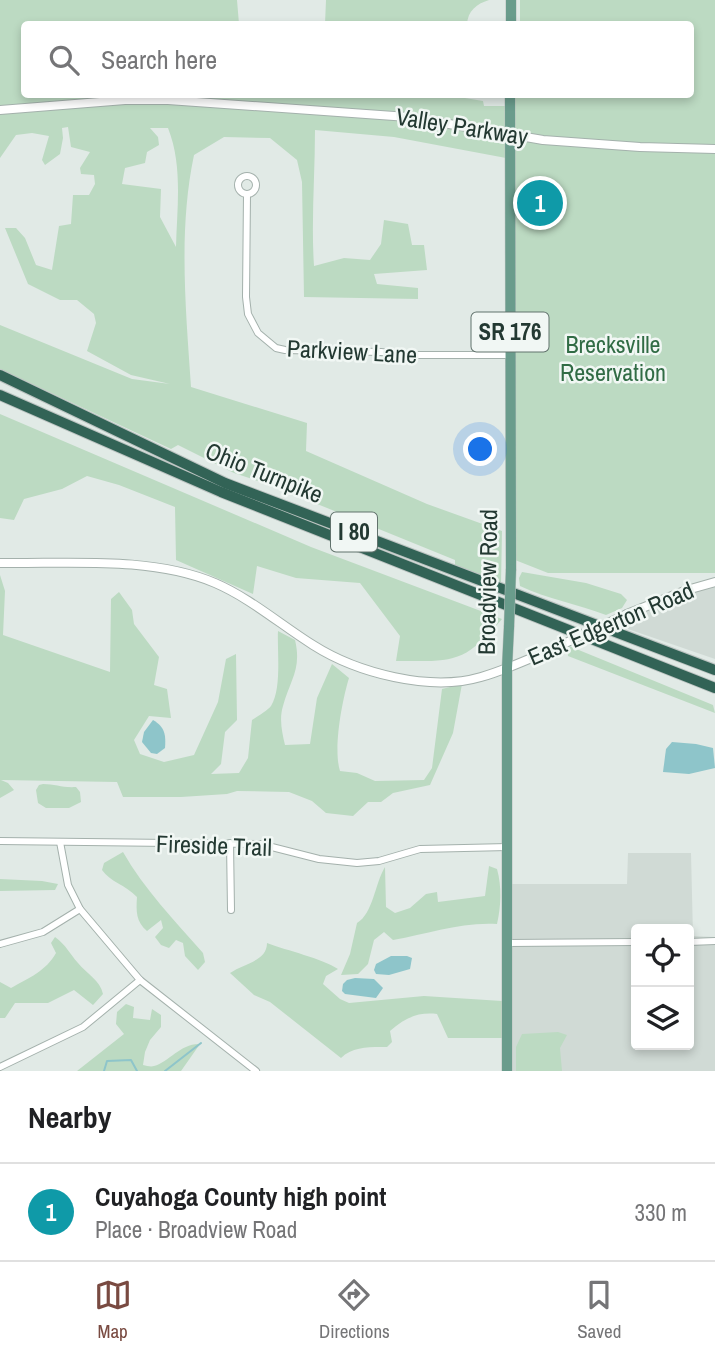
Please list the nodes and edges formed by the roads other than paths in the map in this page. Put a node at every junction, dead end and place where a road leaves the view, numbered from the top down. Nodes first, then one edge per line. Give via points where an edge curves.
1 (511, 0) edge
2 (511, 21) edge
3 (510, 98) edge
4 (0, 110) edge
5 (510, 134) junction
6 (715, 149) edge
7 (247, 194) dead end
8 (510, 355) junction
9 (0, 375) edge
10 (0, 395) edge
11 (0, 563) edge
12 (715, 582) edge
13 (507, 668) junction
14 (715, 670) edge
15 (715, 688) edge
16 (0, 841) edge
17 (60, 842) junction
18 (230, 843) junction
19 (508, 847) junction
20 (80, 909) junction
21 (231, 910) dead end
22 (715, 941) edge
23 (631, 942) edge
24 (694, 942) edge
25 (508, 943) junction
26 (0, 944) edge
27 (140, 980) junction
28 (0, 1067) edge
29 (256, 1071) edge
30 (507, 1071) edge

1 - 2 main road
3 - 5 main road, Broadview Road / SR 176
4 - 5 street, Valley Parkway via 168,100 385,115
5 - 6 street, Valley Parkway via 640,148
5 - 8 main road, Broadview Road / SR 176
7 - 8 street, Parkview Lane via 248,314 258,332 276,348
8 - 13 main road, Broadview Road / SR 176, bridge
9 - 14 highway, Ohio Turnpike / I 80 via 225,483
10 - 15 highway, Ohio Turnpike / I 80 via 221,492
11 - 13 street, East Edgerton Road via 142,565 215,583 316,647 367,672 418,681 456,681
12 - 13 street, East Edgerton Road, bridge via 626,614
13 - 19 main road, Broadview Road / SR 176
16 - 17 street, Fireside Trail
17 - 18 street, Fireside Trail
17 - 20 street via 68,884
18 - 19 street, Fireside Trail via 260,844 357,863 420,849
18 - 21 street
19 - 25 main road, Broadview Road / SR 176
20 - 26 street via 43,932
20 - 27 street
22 - 24 street
23 - 25 street
25 - 30 main road, Broadview Road / SR 176
27 - 28 street via 83,1027
27 - 29 street

